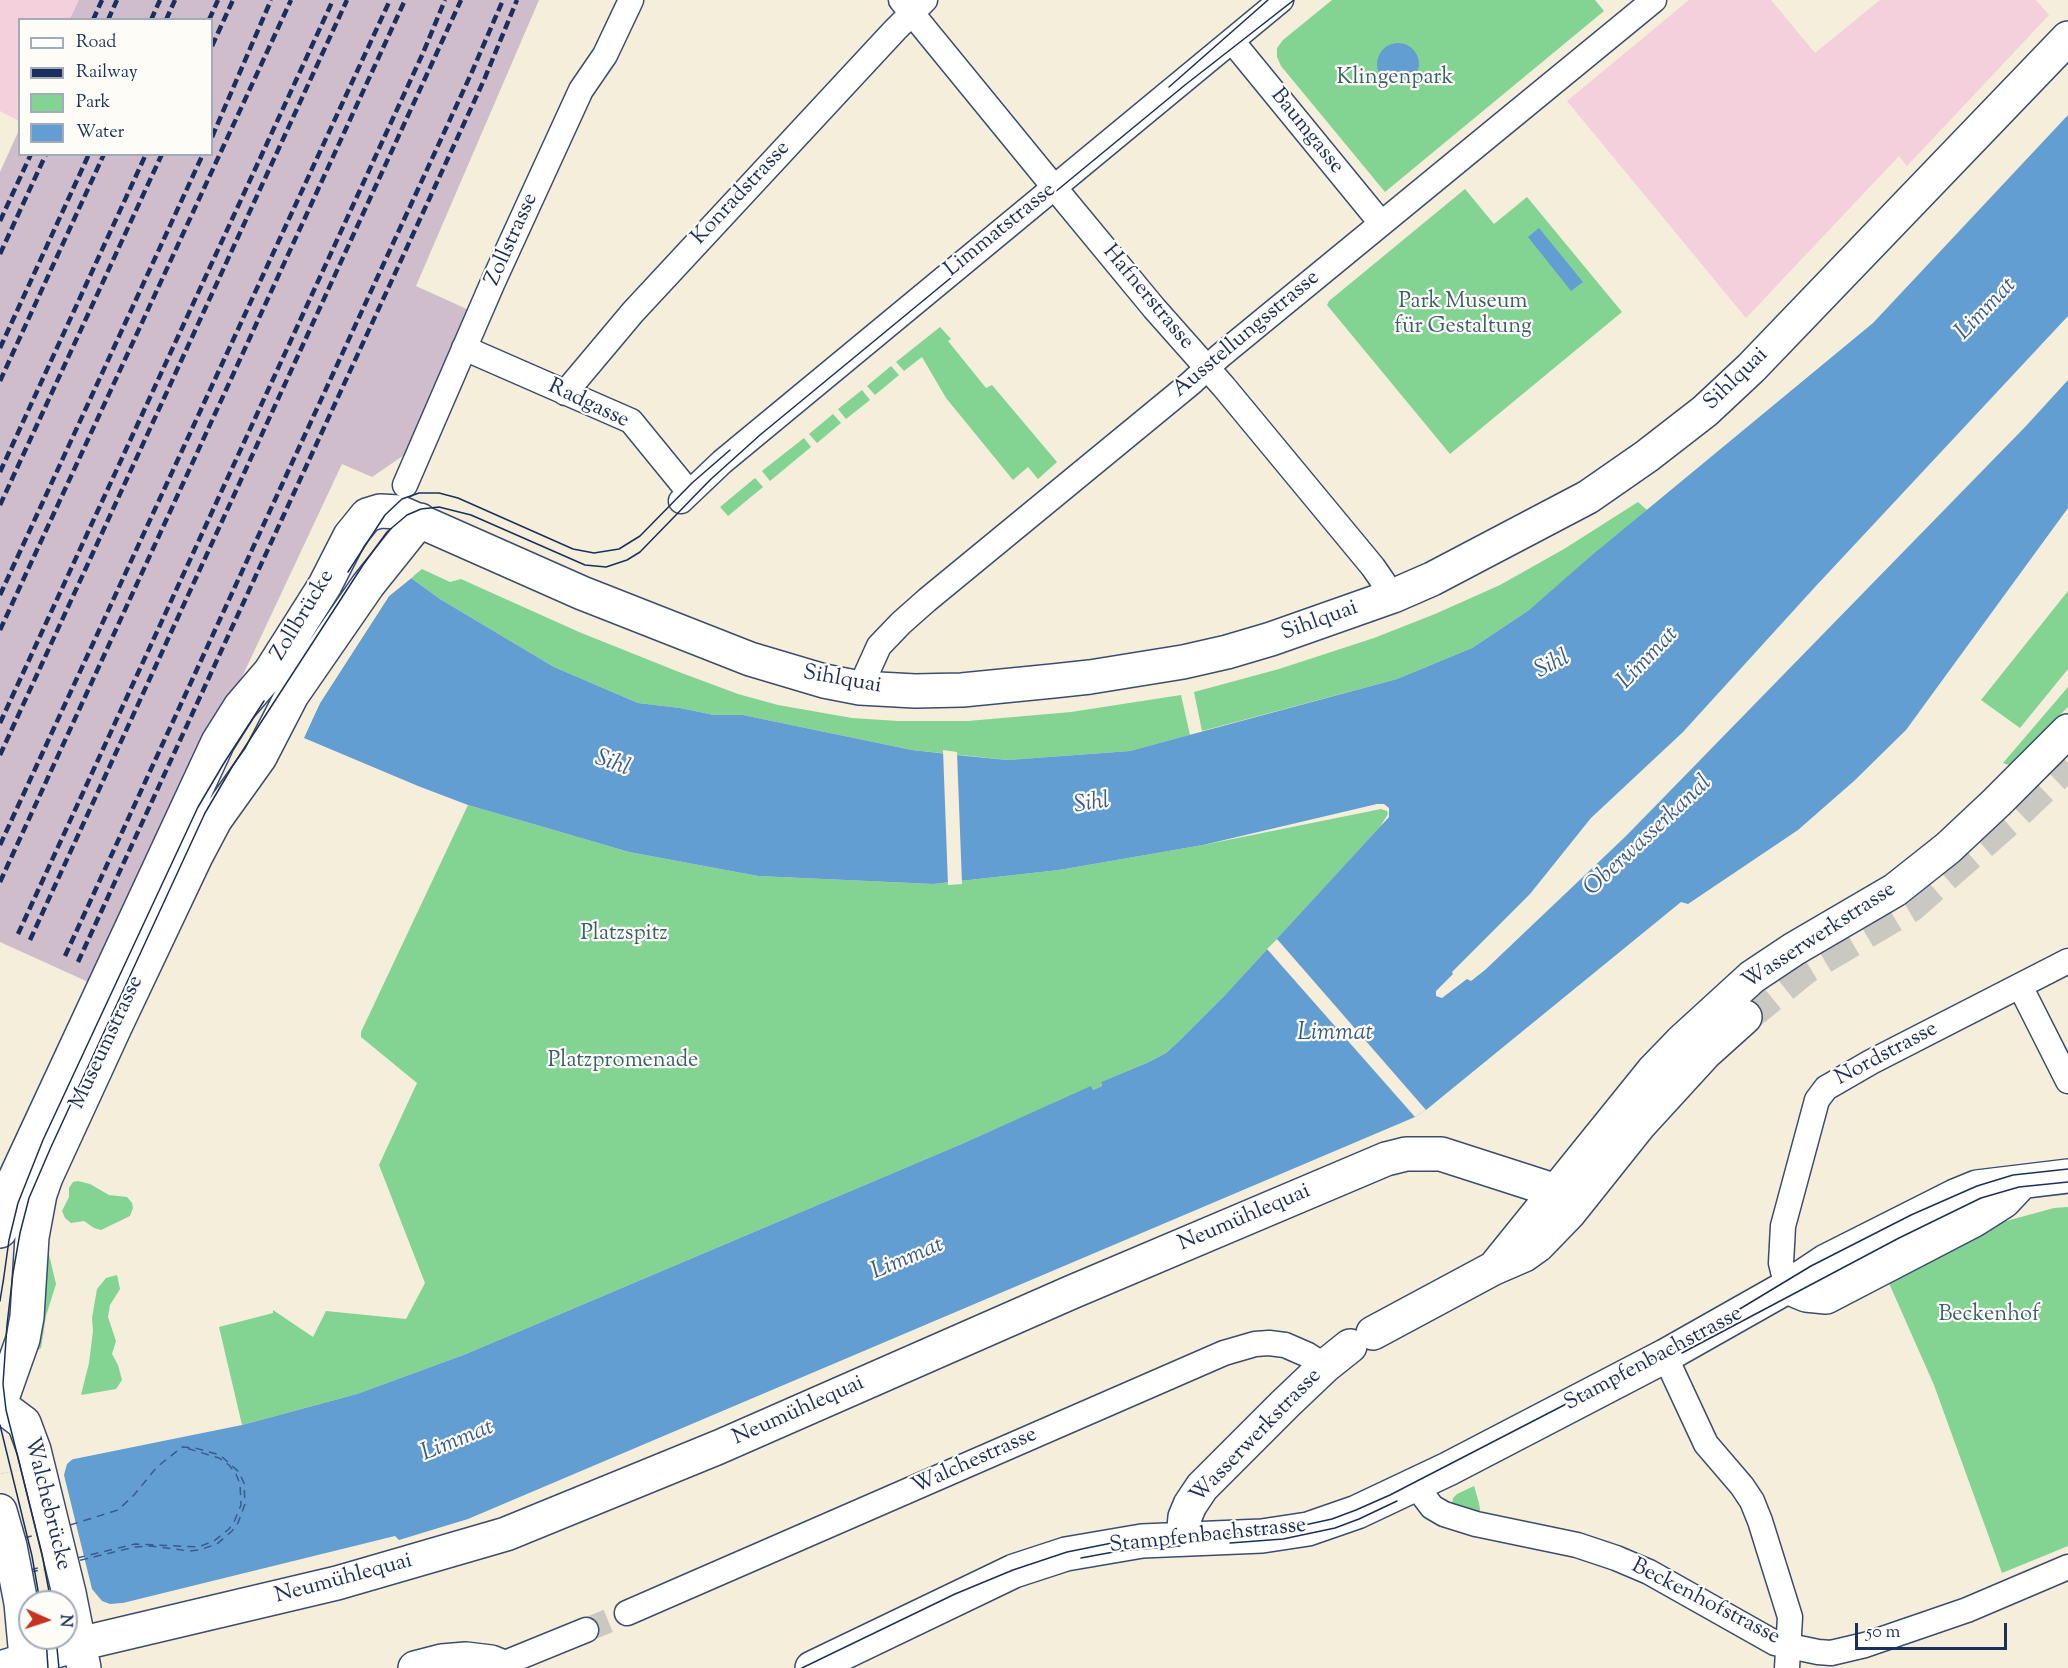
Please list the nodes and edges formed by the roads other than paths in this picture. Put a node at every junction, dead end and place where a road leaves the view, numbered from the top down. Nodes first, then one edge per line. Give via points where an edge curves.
1 (631, 0) edge
2 (1281, 0) edge
3 (1654, 0) edge
4 (913, 4) edge
5 (2068, 38) edge
6 (1232, 41) junction
7 (1054, 187) junction
8 (1381, 223) junction
9 (464, 348) junction
10 (1207, 368) junction
11 (565, 393) junction
12 (682, 490) joint
13 (408, 506) junction
14 (1393, 597) junction
15 (860, 688) junction
16 (2068, 730) edge
17 (218, 742) joint
18 (260, 757) joint
19 (2068, 961) edge
20 (2020, 986) junction
21 (1745, 1017) tunnel mouth
22 (2068, 1081) edge
23 (2068, 1176) edge
24 (1567, 1195) junction
25 (0, 1231) edge
26 (1787, 1287) junction
27 (1665, 1356) junction
28 (1325, 1366) junction
29 (6, 1377) edge
30 (1416, 1486) junction
31 (0, 1511) edge
32 (1183, 1539) junction
33 (2068, 1567) edge
34 (627, 1613) tunnel mouth
35 (586, 1630) tunnel mouth
36 (79, 1643) edge
37 (1788, 1657) edge
38 (18, 1665) edge
39 (503, 1667) edge
40 (415, 1668) edge
41 (812, 1668) edge

1 - 9 street, Zollstrasse via 605,55 581,90
2 - 6 street, Limmatstrasse
3 - 8 street, Ausstellungsstrasse
4 - 7 street, Hafnerstrasse
4 - 11 street, Konradstrasse via 633,312
5 - 14 street, Sihlquai via 1705,411 1588,497
6 - 7 street, Limmatstrasse
6 - 8 street, Baumgasse
7 - 10 street, Hafnerstrasse
7 - 12 street, Limmatstrasse via 722,462 696,463
8 - 10 street, Ausstellungsstrasse
9 - 11 street, Radgasse
9 - 13 street, Zollstrasse
10 - 14 street, Hafnerstrasse via 1373,567
10 - 15 street, Ausstellungsstrasse via 905,619 879,646
11 - 12 street, Radgasse via 631,422
13 - 15 street, Sihlquai via 582,593 750,659
13 - 17 street, Zollbrücke via 367,514 270,672 240,706
13 - 18 street, Zollbrücke via 392,555 292,695
14 - 15 street, Sihlquai via 1271,639 1184,662 1090,677 962,690
16 - 24 street, Wasserwerkstrasse via 1948,848 1895,890 1752,978 1682,1041 1653,1071
17 - 25 street, Museumstrasse via 12,1185
18 - 29 street, Museumstrasse via 207,834 46,1177 33,1229 27,1317
19 - 20 street, Nordstrasse
20 - 22 street
20 - 26 street, Nordstrasse via 1826,1088 1817,1100 1783,1226 1781,1263
21 - 24 street, Wasserwerkstrasse
23 - 26 street via 2021,1183 2004,1201 1974,1220 1826,1297
24 - 28 street, Wasserwerkstrasse via 1494,1268 1361,1340
24 - 36 street, Neumühlequai via 1441,1154 1406,1154 1386,1159 719,1447 506,1534 337,1583
26 - 27 street, Stampfenbachstrasse
27 - 30 street, Stampfenbachstrasse
27 - 37 street via 1706,1444 1752,1501 1790,1617
28 - 32 street, Wasserwerkstrasse via 1202,1487 1185,1517
28 - 34 street, Walchestrasse via 1285,1345 1255,1344 1224,1353
29 - 36 street, Walchebrücke via 28,1428
30 - 32 street, Stampfenbachstrasse via 1308,1529 1262,1536
30 - 37 street, Beckenhofstrasse via 1432,1507 1444,1514 1577,1545 1649,1572 1775,1643
31 - 38 street, Walchebrücke via 25,1626
32 - 41 street, Stampfenbachstrasse via 1087,1550 1014,1571
33 - 37 street, Beckenhofstrasse via 1967,1610 1865,1645
35 - 39 street
36 - 38 street, Neumühlequai
39 - 40 street via 460,1659

